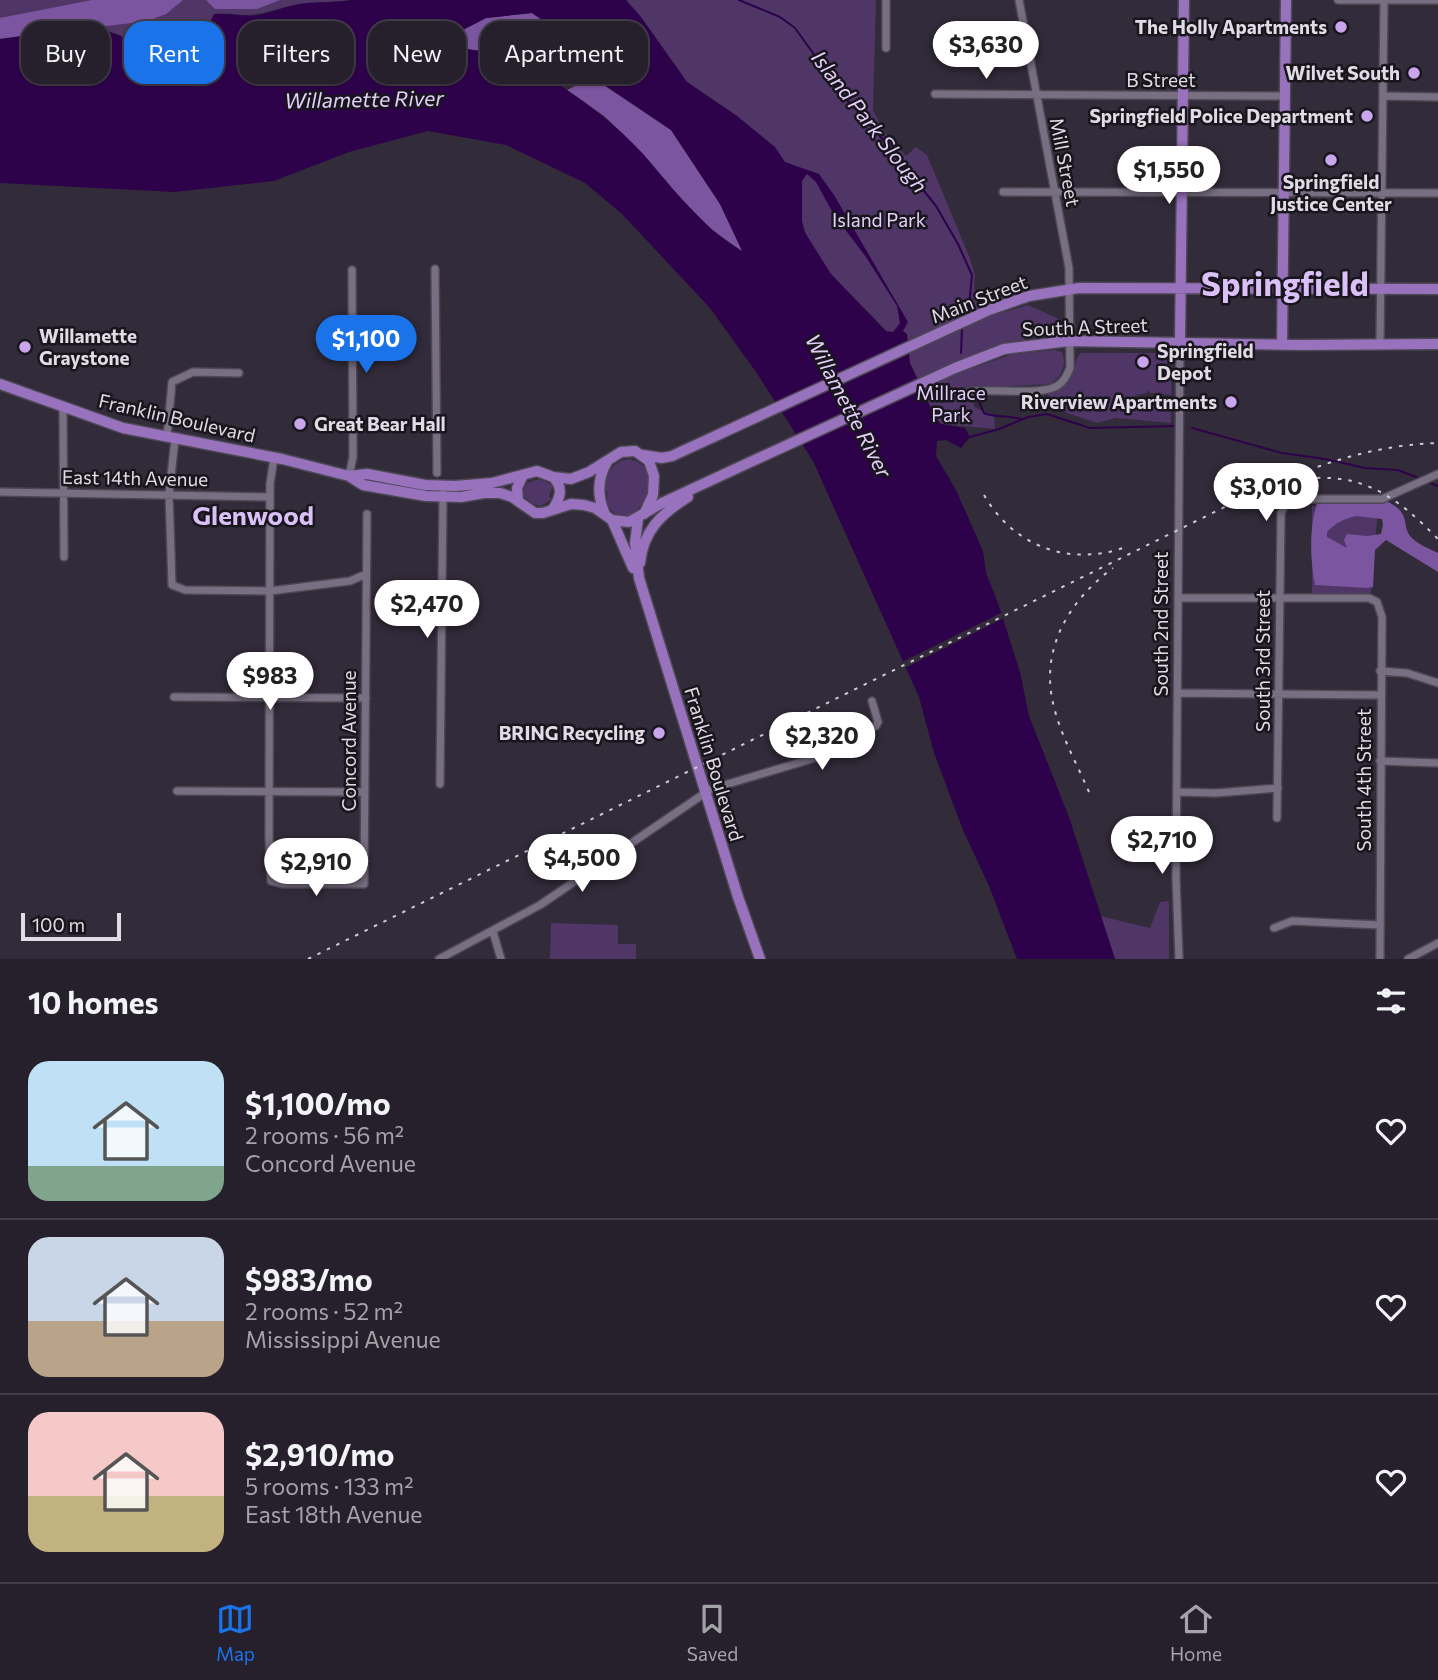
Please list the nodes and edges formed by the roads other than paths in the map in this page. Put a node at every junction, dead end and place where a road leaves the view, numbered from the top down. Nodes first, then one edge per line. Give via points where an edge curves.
1 (886, 0) edge
2 (1019, 0) edge
3 (1184, 0) edge
4 (1286, 0) edge
5 (1338, 0) edge
6 (1384, 0) edge
7 (1438, 1) edge
8 (886, 48) dead end
9 (934, 94) dead end
10 (1037, 95) junction
11 (1183, 96) junction
12 (1284, 96) junction
13 (1383, 96) junction
14 (1438, 97) edge
15 (1055, 191) junction
16 (1003, 192) dead end
17 (1182, 192) junction
18 (1283, 193) junction
19 (1383, 193) junction
20 (1438, 193) edge
21 (352, 270) dead end
22 (435, 270) dead end
23 (1071, 288) junction
24 (1282, 288) junction
25 (1180, 289) junction
26 (1381, 289) junction
27 (1438, 289) edge
28 (1069, 327) junction
29 (1069, 341) junction
30 (1180, 341) junction
31 (1438, 344) edge
32 (1282, 345) junction
33 (1380, 345) junction
34 (986, 355) junction
35 (239, 373) dead end
36 (0, 384) edge
37 (969, 392) dead end
38 (63, 408) junction
39 (171, 438) junction
40 (643, 455) junction
41 (274, 458) junction
42 (608, 460) junction
43 (437, 472) dead end
44 (523, 475) junction
45 (1436, 475) edge
46 (349, 476) junction
47 (553, 477) junction
48 (715, 480) junction
49 (443, 485) junction
50 (0, 492) edge
51 (64, 492) junction
52 (169, 494) junction
53 (269, 497) junction
54 (443, 498) junction
55 (518, 501) junction
56 (553, 510) junction
57 (367, 514) dead end
58 (609, 517) junction
59 (641, 517) junction
60 (64, 557) dead end
61 (366, 575) junction
62 (639, 578) junction
63 (270, 591) junction
64 (1279, 596) junction
65 (1178, 598) junction
66 (1380, 671) junction
67 (1438, 683) edge
68 (1178, 693) junction
69 (1278, 694) junction
70 (1380, 695) junction
71 (174, 697) dead end
72 (270, 698) junction
73 (366, 698) junction
74 (872, 701) dead end
75 (1380, 761) junction
76 (1438, 763) edge
77 (440, 784) dead end
78 (1278, 788) junction
79 (269, 790) junction
80 (177, 791) dead end
81 (365, 792) junction
82 (705, 792) junction
83 (1177, 792) junction
84 (1277, 818) dead end
85 (1380, 925) junction
86 (1274, 928) dead end
87 (493, 932) junction
88 (1438, 943) edge
89 (439, 959) edge
90 (501, 959) edge
91 (760, 959) edge
92 (1179, 959) edge
93 (1380, 959) edge
94 (1408, 959) edge

1 - 8 street
2 - 10 street, Mill Street
3 - 11 main road, South 2nd Street
4 - 12 main road
5 - 6 street
6 - 7 street
6 - 13 street
9 - 10 street, B Street
10 - 11 street, B Street
10 - 15 street, Mill Street
11 - 12 street, B Street
11 - 17 main road, South 2nd Street
12 - 18 main road
13 - 14 street
13 - 19 street
15 - 16 street
15 - 17 street
15 - 23 street, Mill Street
17 - 18 street
17 - 25 main road, South 2nd Street
18 - 19 street
18 - 24 main road
19 - 20 street
19 - 26 street
21 - 46 street via 353,457
22 - 43 street
23 - 25 main road, Main Street
23 - 28 street, Mill Street
23 - 40 main road, Main Street via 989,310 663,458
24 - 25 main road, Main Street
24 - 26 main road, Main Street
24 - 32 main road
25 - 30 main road, South 2nd Street
26 - 27 main road, Main Street
26 - 33 street
28 - 29 street, Mill Street
28 - 34 main road via 1065,335 1021,341
29 - 30 main road, South A Street
29 - 34 main road, South A Street via 1018,346
29 - 37 street, Mill Street via 1070,368 1058,385 1043,390
30 - 32 main road, South A Street
30 - 65 street, South 2nd Street
31 - 33 main road, South A Street
32 - 33 main road, South A Street
34 - 48 main road, South A Street
35 - 39 street via 193,372 172,382
36 - 38 main road, Franklin Boulevard
38 - 39 main road, Franklin Boulevard
38 - 51 street
39 - 41 main road, Franklin Boulevard
39 - 52 street
40 - 42 main road, Franklin Boulevard via 626,451
40 - 59 main road, Franklin Boulevard via 652,465 655,480
41 - 46 main road, Franklin Boulevard
41 - 53 street
42 - 47 main road, Franklin Boulevard via 580,476
42 - 58 main road, Franklin Boulevard via 599,488 600,502
44 - 47 main road, Franklin Boulevard via 537,471
44 - 49 main road, Franklin Boulevard via 492,483
44 - 55 main road
45 - 64 street, South 3rd Street via 1382,499 1301,499 1285,505 1280,513
46 - 49 main road, Franklin Boulevard via 367,474
46 - 54 main road, Franklin Boulevard via 363,485
47 - 56 main road via 561,491
48 - 59 main road, South A Street
48 - 62 main road via 652,526 642,547
49 - 54 street
50 - 51 street, East 14th Avenue
51 - 52 street, East 14th Avenue
51 - 60 street
52 - 53 street, East 14th Avenue
52 - 63 street via 172,585 185,590
53 - 63 street
54 - 55 main road, Franklin Boulevard via 495,492
54 - 77 street
55 - 56 main road, Franklin Boulevard via 535,513
56 - 58 main road, Franklin Boulevard via 578,504
57 - 61 street, Concord Avenue
58 - 59 main road, Franklin Boulevard via 623,523
58 - 62 main road, Franklin Boulevard
59 - 62 main road, Franklin Boulevard via 635,543
61 - 63 street
61 - 73 street, Concord Avenue
62 - 82 main road, Franklin Boulevard
63 - 72 street
64 - 65 street
64 - 66 street, South 4th Street via 1369,598 1377,602
64 - 69 street, South 3rd Street
65 - 68 street, South 2nd Street
66 - 67 street via 1408,673
66 - 70 street, South 4th Street
68 - 69 street
68 - 83 street, South 2nd Street
69 - 70 street
69 - 78 street, South 3rd Street
70 - 75 street, South 4th Street
71 - 72 street
72 - 73 street
72 - 79 street
73 - 81 street, Concord Avenue
74 - 82 street via 876,726 856,733 845,749
75 - 76 street
75 - 85 street, South 4th Street
78 - 83 street
78 - 84 street, South 3rd Street
79 - 80 street
79 - 81 street
79 - 81 street, Concord Avenue via 271,881 283,884 364,884
82 - 87 street via 601,865
82 - 91 main road, Franklin Boulevard
83 - 92 street, South 2nd Street
85 - 86 street via 1303,920
85 - 93 street, South 4th Street
87 - 89 street
87 - 90 street
88 - 94 street

